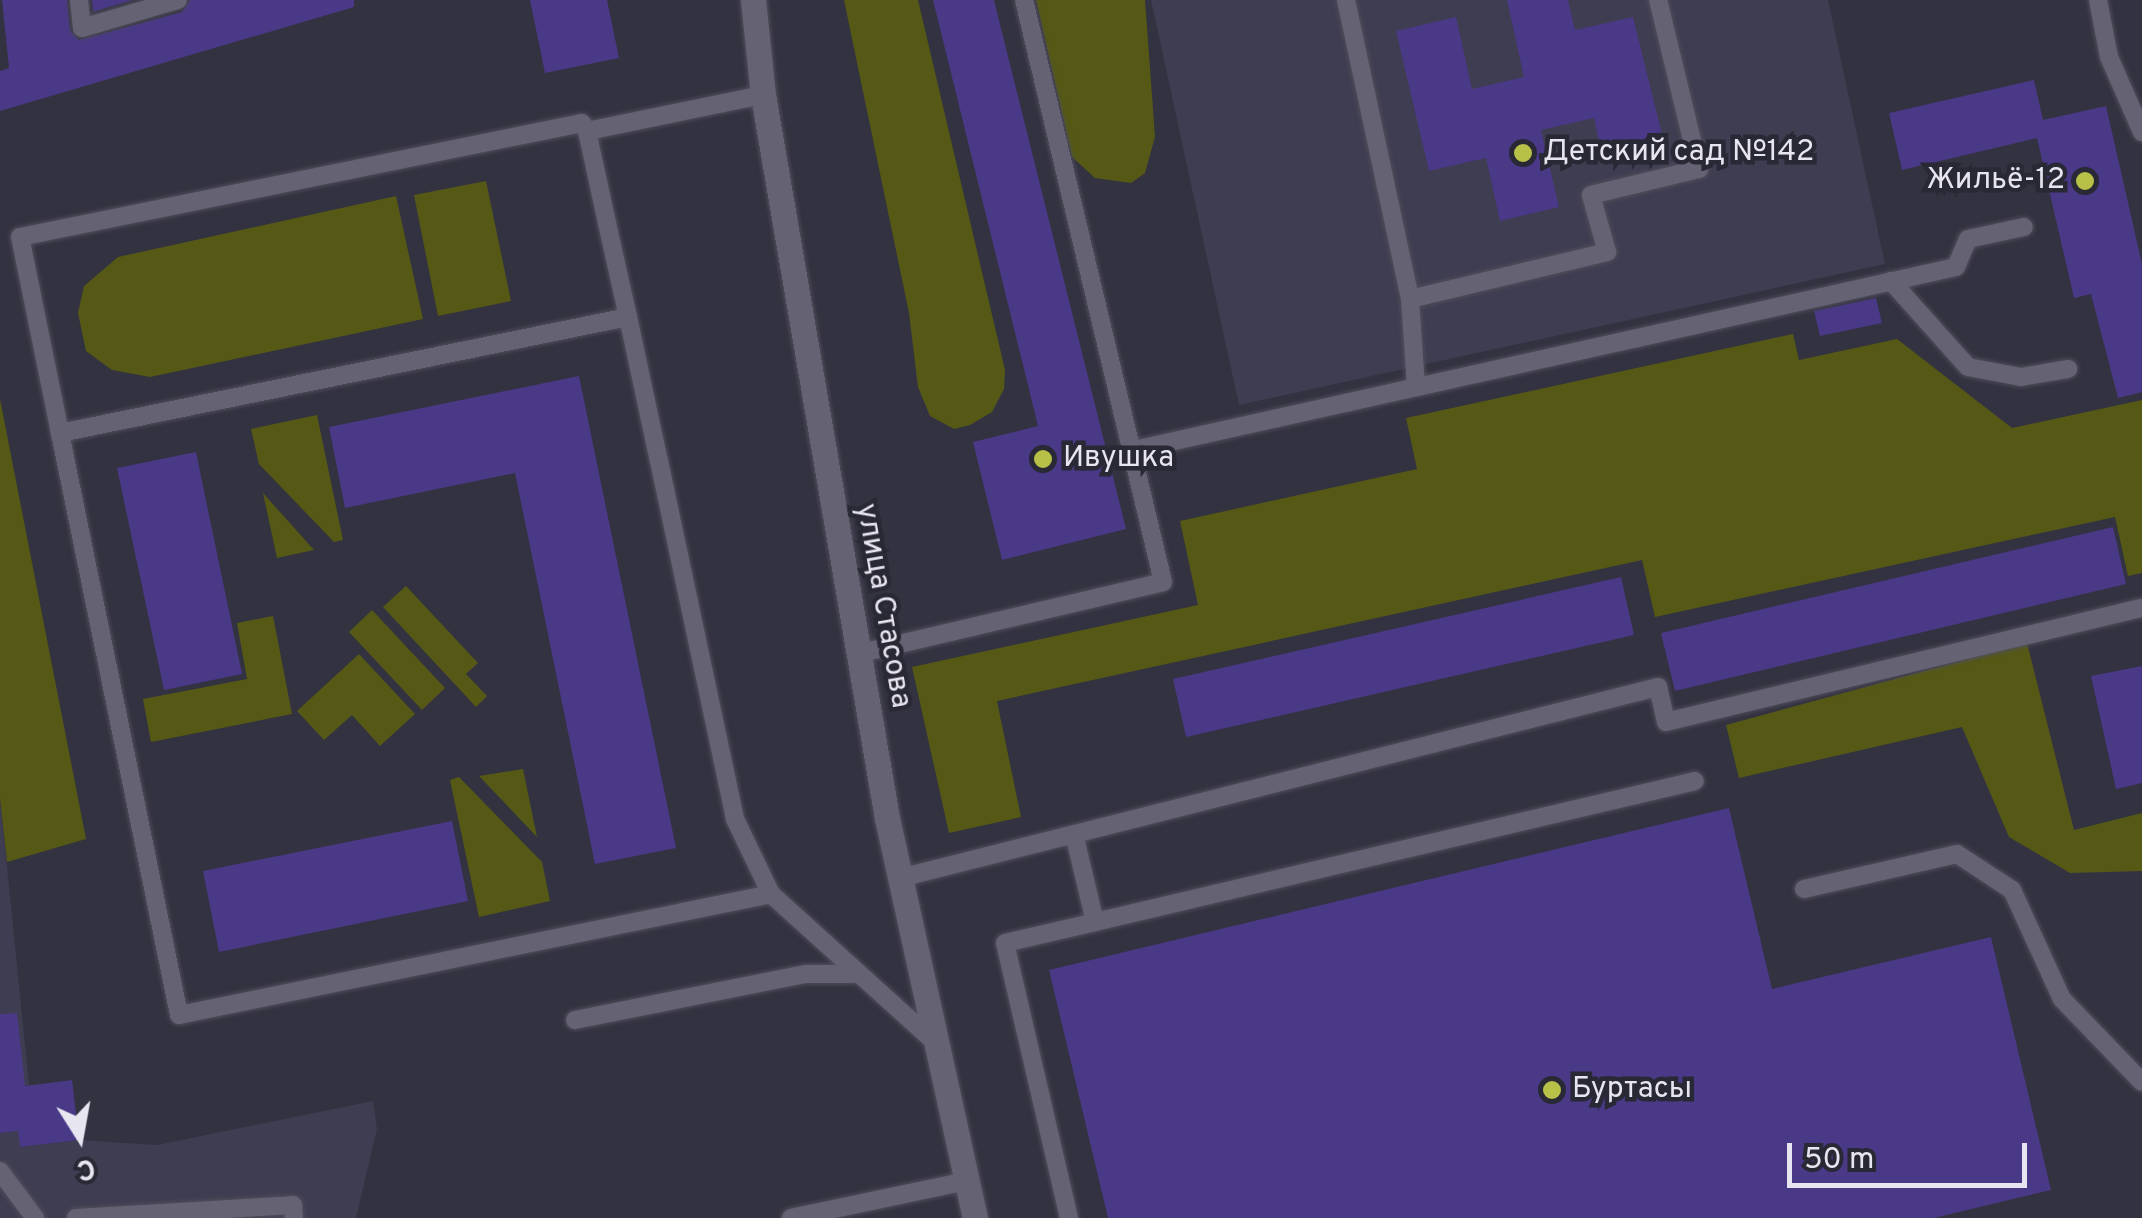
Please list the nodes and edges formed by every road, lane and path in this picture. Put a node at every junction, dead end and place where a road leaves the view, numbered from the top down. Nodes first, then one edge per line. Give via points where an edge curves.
1 (79, 0) edge
2 (178, 0) edge
3 (753, 0) edge
4 (1024, 0) edge
5 (1346, 0) edge
6 (1658, 0) edge
7 (2098, 0) edge
8 (763, 95) junction
9 (588, 130) junction
10 (2142, 132) edge
11 (2024, 226) dead end
12 (1891, 281) junction
13 (1410, 299) junction
14 (628, 317) junction
15 (2068, 369) dead end
16 (1416, 387) junction
17 (60, 434) junction
18 (1134, 450) junction
19 (2142, 608) edge
20 (857, 654) junction
21 (1695, 781) dead end
22 (1074, 834) junction
23 (900, 878) junction
24 (1804, 890) dead end
25 (770, 894) junction
26 (1094, 922) junction
27 (854, 974) junction
28 (575, 1020) dead end
29 (936, 1043) junction
30 (2142, 1082) edge
31 (0, 1170) edge
32 (966, 1180) junction
33 (35, 1218) edge
34 (76, 1218) edge
35 (294, 1218) edge
36 (791, 1218) edge
37 (975, 1218) edge
38 (1069, 1218) edge

1 - 2 lane via 82,28
3 - 8 street, улица Стасова
4 - 18 lane
5 - 13 lane
6 - 13 lane via 1699,170 1591,195 1607,252
7 - 10 lane via 2109,57
8 - 9 lane
8 - 20 street, улица Стасова
9 - 14 lane
9 - 17 lane via 578,122 20,237
11 - 12 lane via 1968,239 1956,267
12 - 15 lane via 1968,367 2020,377
12 - 16 lane
13 - 16 lane
14 - 17 lane
14 - 25 lane via 735,819
16 - 18 lane
17 - 25 lane via 179,1014
18 - 20 lane via 1163,582
19 - 22 lane via 1666,722 1658,686
20 - 23 street, улица Стасова
21 - 26 lane
22 - 23 lane
22 - 26 lane
23 - 29 street, улица Стасова
24 - 30 lane via 1958,854 2012,890 2062,999
25 - 27 lane
26 - 38 lane via 1005,944
27 - 28 lane via 806,974
27 - 29 lane
29 - 32 street, улица Стасова
31 - 33 lane
32 - 36 lane
32 - 37 street, улица Стасова
34 - 35 lane via 293,1205

